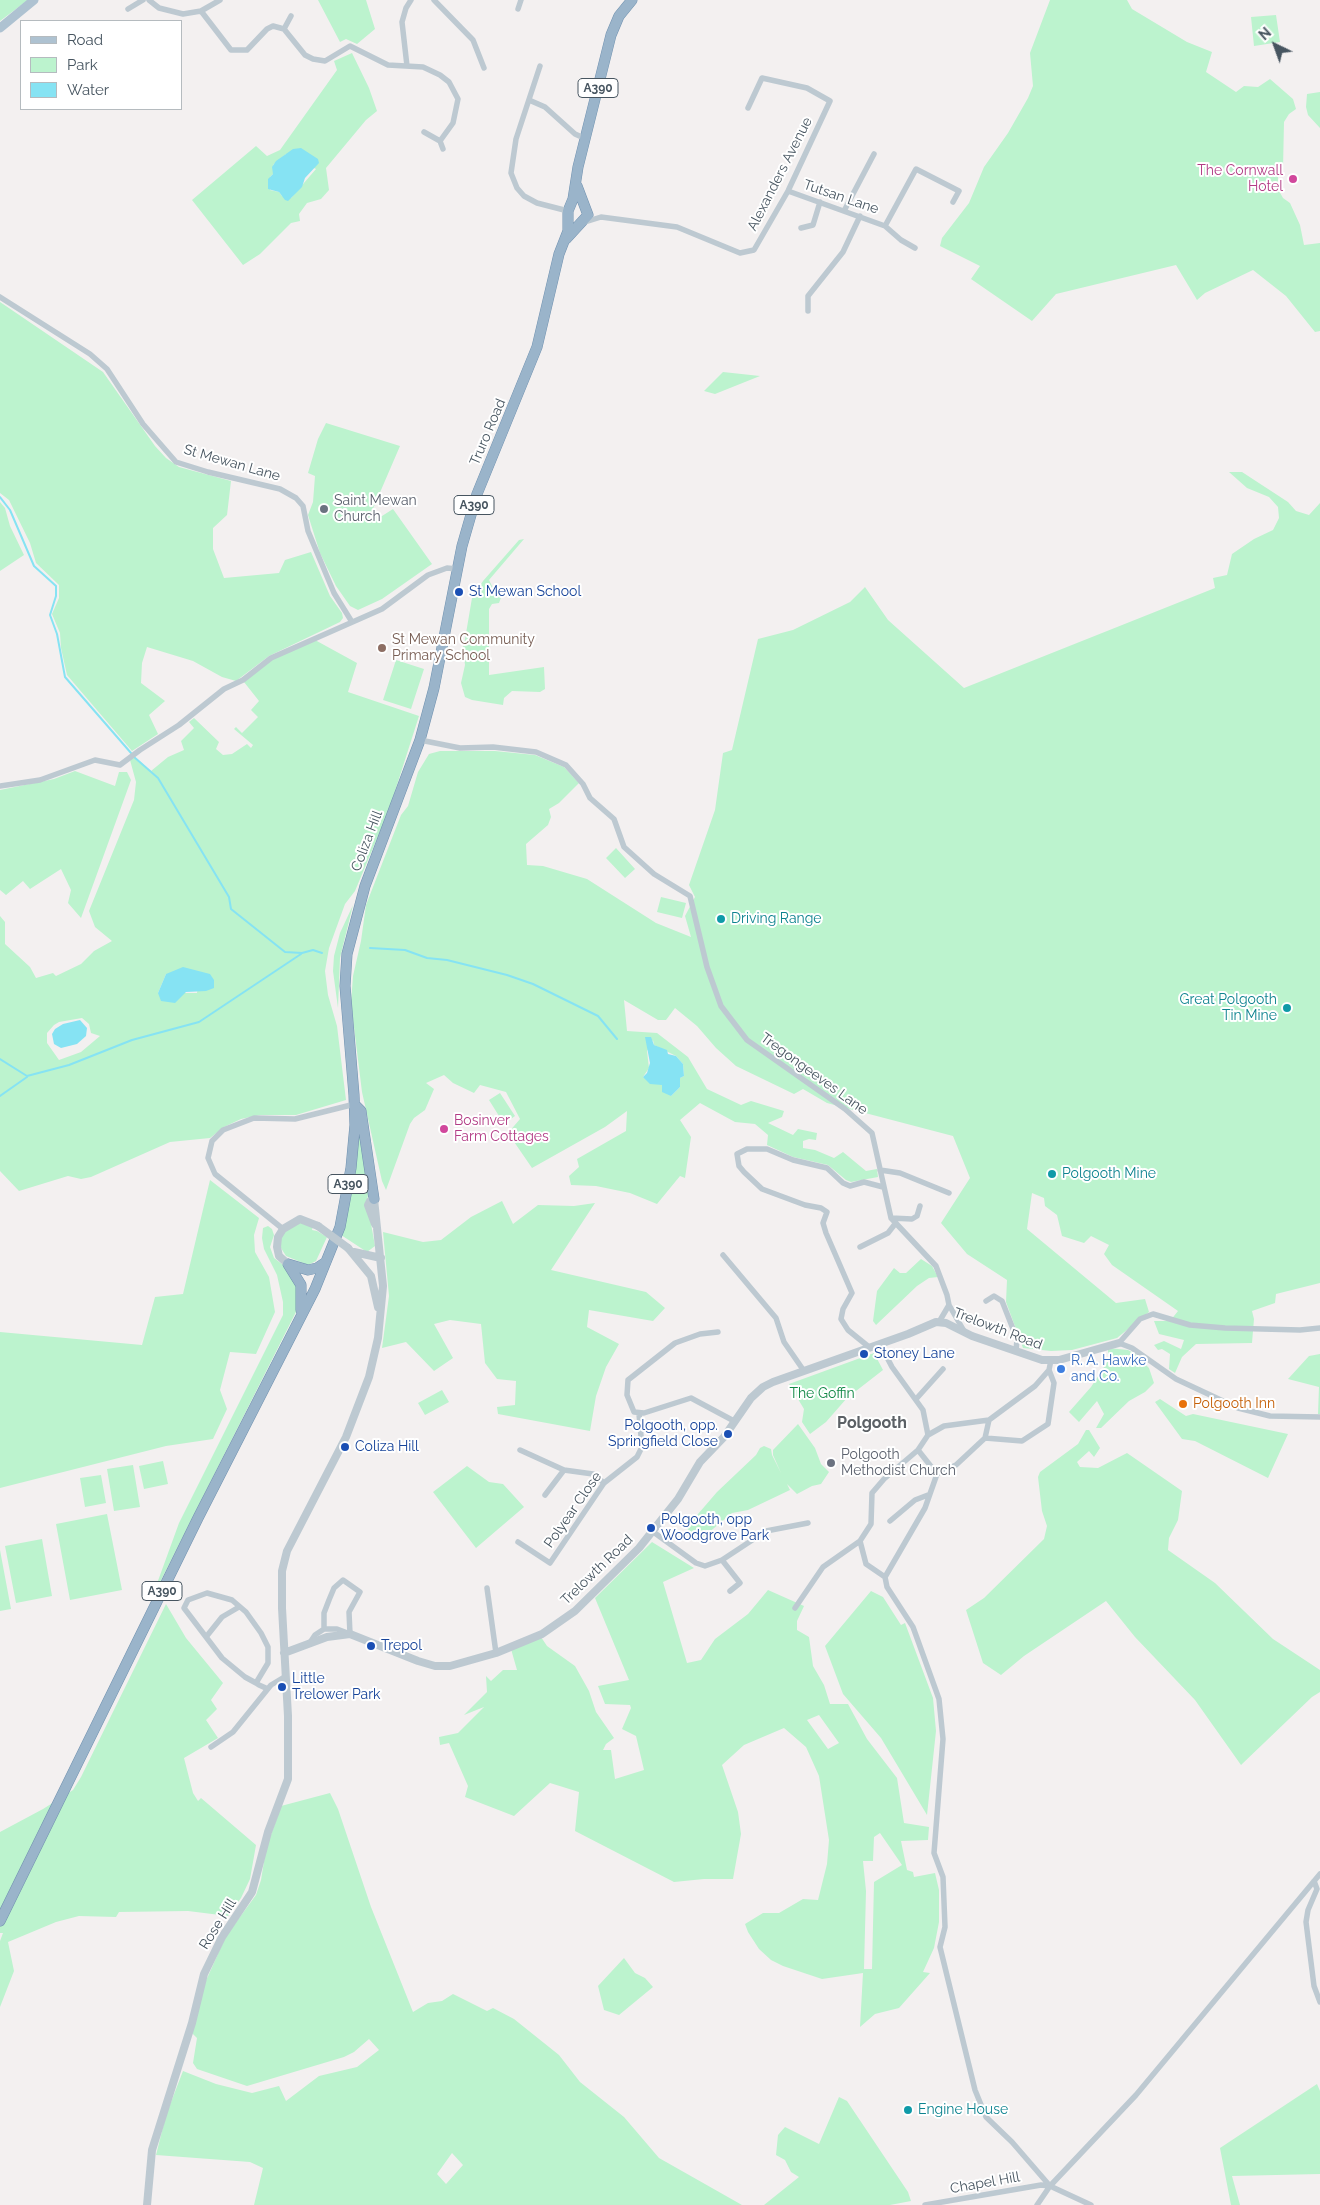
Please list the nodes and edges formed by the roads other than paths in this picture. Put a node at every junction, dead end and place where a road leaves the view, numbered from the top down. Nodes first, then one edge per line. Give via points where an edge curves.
1 (34, 0) edge
2 (143, 0) edge
3 (149, 0) edge
4 (220, 0) edge
5 (411, 0) edge
6 (434, 0) edge
7 (521, 0) edge
8 (632, 0) edge
9 (518, 9) dead end
10 (128, 10) dead end
11 (201, 11) junction
12 (291, 16) dead end
13 (0, 28) edge
14 (284, 29) junction
15 (407, 66) junction
16 (540, 66) dead end
17 (484, 68) dead end
18 (529, 100) junction
19 (748, 108) dead end
20 (424, 132) dead end
21 (586, 139) junction
22 (440, 141) junction
23 (443, 149) dead end
24 (874, 154) dead end
25 (576, 182) junction
26 (788, 192) junction
27 (820, 202) junction
28 (953, 202) dead end
29 (586, 207) junction
30 (844, 211) junction
31 (569, 212) junction
32 (860, 216) junction
33 (601, 217) junction
34 (583, 222) junction
35 (885, 226) junction
36 (801, 228) dead end
37 (564, 242) junction
38 (915, 248) dead end
39 (0, 297) edge
40 (808, 311) dead end
41 (457, 569) junction
42 (352, 622) junction
43 (420, 740) junction
44 (0, 786) edge
45 (354, 1104) junction
46 (880, 1170) junction
47 (883, 1187) junction
48 (949, 1193) dead end
49 (374, 1199) joint
50 (920, 1206) dead end
51 (891, 1218) junction
52 (895, 1224) junction
53 (283, 1229) junction
54 (860, 1247) dead end
55 (724, 1256) dead end
56 (381, 1258) junction
57 (364, 1261) junction
58 (326, 1262) junction
59 (288, 1264) junction
60 (986, 1301) dead end
61 (949, 1304) junction
62 (380, 1312) junction
63 (300, 1316) junction
64 (939, 1322) junction
65 (1320, 1328) edge
66 (718, 1332) dead end
67 (965, 1333) junction
68 (1119, 1343) junction
69 (880, 1344) junction
70 (869, 1347) junction
71 (1016, 1351) junction
72 (1051, 1360) junction
73 (943, 1369) dead end
74 (1049, 1370) junction
75 (804, 1371) junction
76 (916, 1398) junction
77 (639, 1414) junction
78 (1320, 1417) edge
79 (989, 1420) junction
80 (734, 1421) junction
81 (928, 1435) junction
82 (985, 1438) junction
83 (520, 1450) dead end
84 (918, 1450) junction
85 (564, 1470) junction
86 (937, 1474) junction
87 (604, 1483) junction
88 (545, 1494) dead end
89 (928, 1495) junction
90 (890, 1521) dead end
91 (808, 1523) dead end
92 (652, 1531) junction
93 (518, 1542) dead end
94 (860, 1542) junction
95 (722, 1560) junction
96 (884, 1577) junction
97 (487, 1588) dead end
98 (730, 1591) dead end
99 (239, 1606) junction
100 (795, 1608) dead end
101 (324, 1629) junction
102 (350, 1634) junction
103 (206, 1636) junction
104 (307, 1646) junction
105 (284, 1653) junction
106 (496, 1653) junction
107 (286, 1676) junction
108 (256, 1683) junction
109 (268, 1689) junction
110 (211, 1747) dead end
111 (1320, 1874) edge
112 (1314, 1881) junction
113 (0, 1921) edge
114 (1320, 2002) edge
115 (1050, 2186) junction
116 (147, 2205) edge
117 (924, 2205) edge
118 (1037, 2205) edge
119 (1091, 2205) edge

1 - 13 main road
2 - 10 street
3 - 11 street via 159,8 173,12
4 - 11 street
5 - 15 street via 402,22
6 - 17 street via 473,40
7 - 9 street
8 - 21 highway, Truro Road / A390 via 619,16 611,35
11 - 14 street via 231,50 247,50 273,26
12 - 14 street
14 - 15 street via 305,55 313,59 325,61 350,46 388,65
15 - 22 street via 423,67 440,75 454,88 458,99 457,112
16 - 18 street
18 - 21 street via 545,107 575,134
18 - 31 street via 512,154 513,181 524,196 537,204
19 - 26 street, Alexanders Avenue via 762,78 807,88 830,101
20 - 22 street
21 - 25 highway, Truro Road / A390
22 - 23 street
24 - 30 street
25 - 29 highway
25 - 31 highway, Truro Road / A390
26 - 27 street, Tutsan Lane
26 - 33 street, Alexanders Avenue via 754,250 740,252 678,227
27 - 30 street, Tutsan Lane
27 - 36 street via 813,225
28 - 35 street, Tutsan Lane via 958,191 916,169
29 - 31 highway via 577,203
29 - 33 street, Alexanders Avenue
29 - 34 highway via 588,215
30 - 32 street, Tutsan Lane
31 - 34 highway via 574,223
31 - 37 highway, Truro Road / A390
32 - 35 street, Tutsan Lane
32 - 40 street via 843,252 808,296
33 - 34 street, Alexanders Avenue
34 - 37 highway, Truro Road / A390
35 - 38 street, Tutsan Lane
37 - 41 highway, Truro Road / A390 via 537,348 478,494
39 - 42 street, St Mewan Lane via 90,354 107,369 143,424 176,462 280,489 296,498 303,506 308,531 334,593
41 - 42 street via 447,568 428,575 382,609
41 - 43 highway, Truro Road / A390 via 434,688
42 - 44 street via 271,658 120,765 95,760 40,780
43 - 45 highway, Coliza Hill / A390 via 365,886 347,954 345,986
43 - 46 street, Tregongeeves Lane via 460,748 493,747 536,752 566,765 583,784 590,798 614,819 624,848 654,874 690,896 707,967 721,1006 747,1040 845,1109 872,1133
45 - 49 highway via 361,1111
45 - 53 street via 295,1119 254,1118 223,1130 212,1141 208,1158 214,1174
45 - 58 highway, A390 via 348,1185 340,1226
46 - 47 street, Tregongeeves Lane
46 - 48 street via 900,1174
47 - 51 street, Tregongeeves Lane
47 - 70 street via 864,1182 850,1186 828,1168 798,1162 767,1149 747,1149 736,1154 739,1166 762,1189 826,1212 823,1223 826,1233 852,1293 841,1320
49 - 56 street via 368,1205 376,1224
50 - 51 street via 917,1216 912,1219
51 - 52 street, Tregongeeves Lane
52 - 54 street via 888,1233
52 - 61 street, Tregongeeves Lane via 936,1266
53 - 57 street, bridge via 300,1219 318,1226
53 - 59 street via 277,1247
55 - 75 street via 776,1318 784,1342
56 - 57 street
56 - 62 street via 383,1286
57 - 62 street via 375,1286
58 - 59 highway via 308,1270
58 - 63 highway, A390
59 - 63 highway via 302,1290
60 - 71 street via 994,1296 1002,1301 1016,1339
61 - 64 street
61 - 67 street, Tregongeeves Lane
62 - 105 street via 378,1338 364,1393 283,1565
63 - 113 highway, A390
64 - 67 street, Trelowth Road
64 - 69 street, Trelowth Road
65 - 68 street via 1207,1327 1152,1314 1140,1319
66 - 77 street via 694,1335 675,1343 628,1380 626,1387 631,1407
67 - 71 street, Trelowth Road
68 - 72 street, Trelowth Road
68 - 78 street via 1132,1348 1176,1379 1238,1408 1270,1416
69 - 70 street, Trelowth Road
69 - 76 street via 900,1380
70 - 75 street, Trelowth Road
71 - 72 street, Trelowth Road
72 - 74 street
73 - 76 street
74 - 79 street via 1035,1386
74 - 82 street via 1054,1383 1048,1424 1022,1441
75 - 80 street, Trelowth Road via 762,1387
76 - 81 street via 923,1410
77 - 80 street via 691,1398
77 - 87 street, Polyear Close via 640,1452
79 - 81 street via 944,1426
79 - 82 street
80 - 92 street, Trelowth Road via 724,1437 700,1462 678,1499
81 - 84 street
82 - 86 street via 956,1465
83 - 85 street
84 - 86 street
84 - 94 street via 872,1493 871,1524
85 - 87 street via 594,1474
85 - 88 street
86 - 89 street
87 - 93 street, Polyear Close via 550,1563
89 - 90 street via 914,1500
89 - 96 street via 925,1508
91 - 95 street via 766,1531
92 - 95 street via 701,1566
92 - 106 street, Trelowth Road via 610,1579 557,1625
94 - 96 street via 866,1564
94 - 100 street via 823,1568
95 - 98 street via 740,1582
96 - 115 street via 912,1627 939,1699 943,1738 934,1853 943,1877 945,1927 940,1947 975,2090 986,2117
97 - 106 street
99 - 103 street via 222,1617
99 - 103 street via 232,1600 207,1593 188,1600 184,1608
99 - 108 street via 254,1622 268,1647 268,1663
101 - 102 street
101 - 102 street via 324,1613 329,1600 334,1588 343,1580 360,1592 349,1612
101 - 104 street
102 - 104 street, Trelowth Road via 327,1637
102 - 106 street, Trelowth Road via 435,1666 450,1666
103 - 108 street via 222,1658
104 - 105 street, Trelowth Road
105 - 107 street, Rose Hill
107 - 109 street
107 - 116 street, Rose Hill via 288,1778 268,1832 252,1892 222,1937 204,1974 154,2143
108 - 109 street
109 - 110 street via 233,1732
111 - 112 street
112 - 114 street via 1318,1889 1306,1922 1312,1978
112 - 115 street via 1136,2094
115 - 117 street, Chapel Hill
115 - 118 street
115 - 119 street

